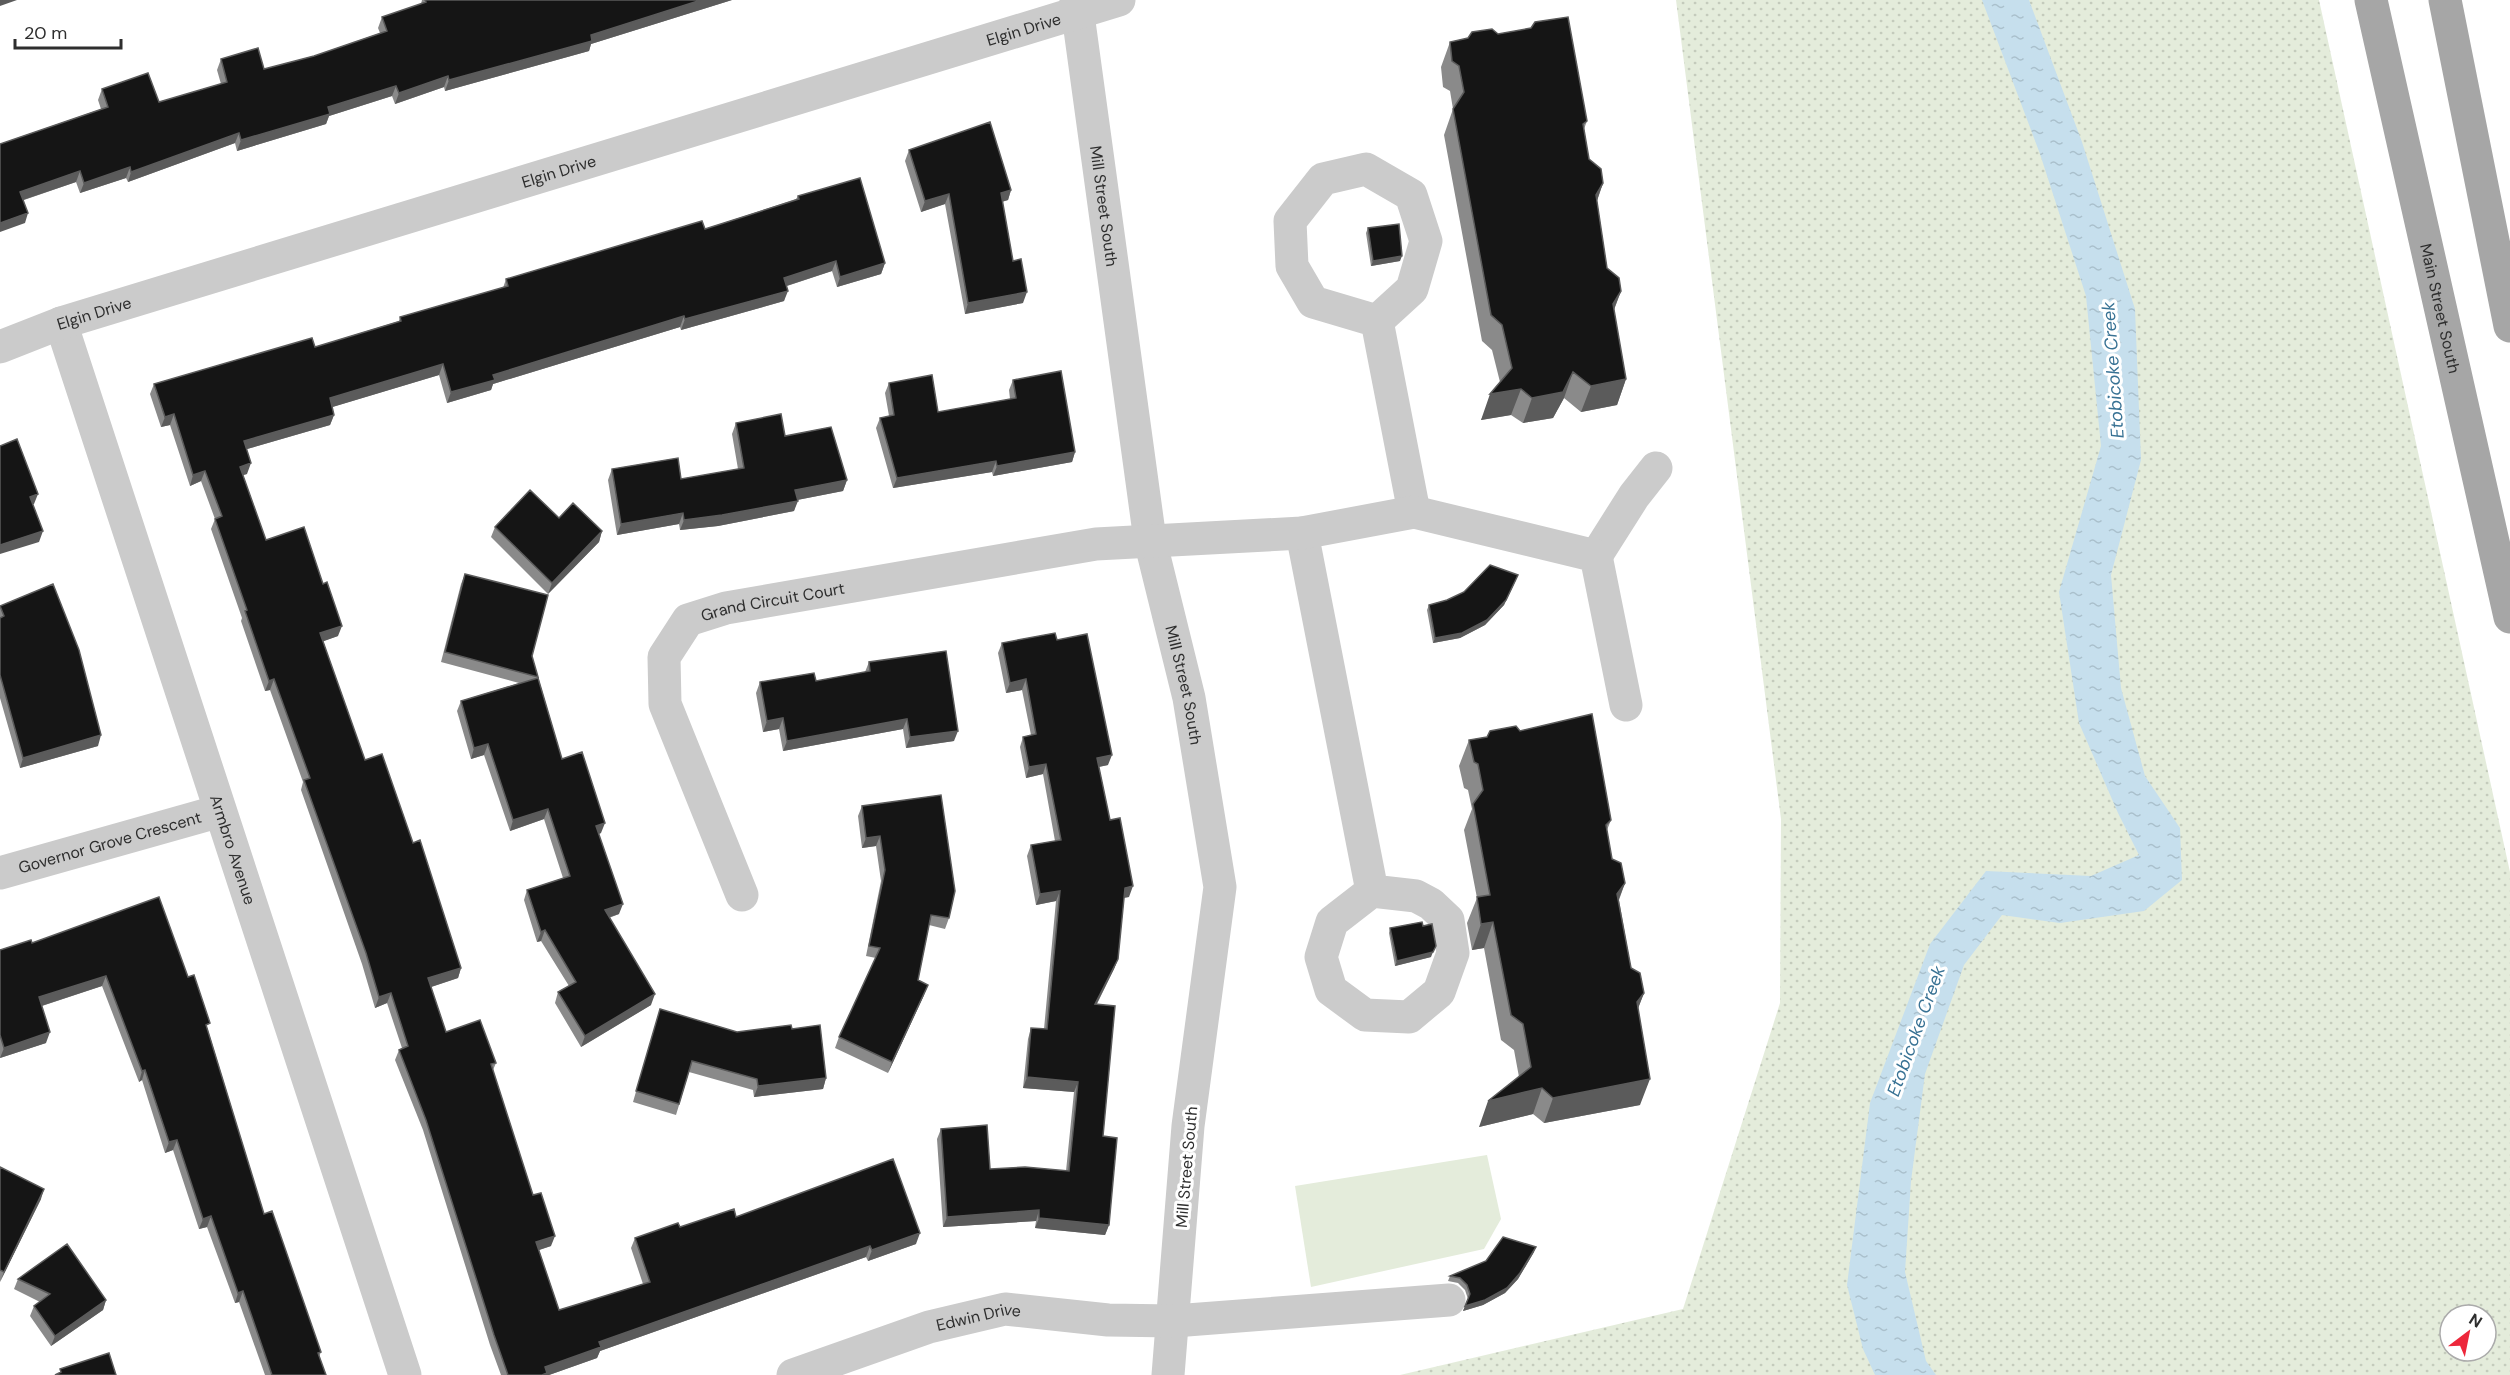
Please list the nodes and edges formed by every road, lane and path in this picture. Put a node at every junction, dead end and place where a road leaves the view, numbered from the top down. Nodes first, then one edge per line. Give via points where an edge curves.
1 (1119, 0) edge
2 (2370, 0) edge
3 (2445, 0) edge
4 (1077, 6) edge
5 (1377, 321) junction
6 (61, 324) junction
7 (2510, 326) edge
8 (0, 347) edge
9 (1656, 468) dead end
10 (1414, 512) junction
11 (1302, 533) junction
12 (1150, 540) junction
13 (1596, 556) junction
14 (2510, 617) edge
15 (1626, 705) dead end
16 (220, 811) junction
17 (0, 873) edge
18 (1372, 891) dead end
19 (742, 895) dead end
20 (1449, 1300) dead end
21 (1174, 1322) junction
22 (405, 1375) edge
23 (793, 1375) edge
24 (1168, 1375) edge

1 - 4 street, Elgin Drive
2 - 14 main road, Main Street South
3 - 7 main road
4 - 6 street, Elgin Drive
4 - 12 street, Mill Street South
5 - 5 street via 1412,289 1426,241 1411,195 1366,169 1323,179 1290,221 1292,266 1313,302
5 - 10 street
6 - 8 street, Elgin Drive
6 - 16 street, Armbro Avenue
9 - 13 street
10 - 11 street, Grand Circuit Court
10 - 13 street
11 - 12 street, Grand Circuit Court
11 - 18 street
12 - 19 street, Grand Circuit Court via 1072,548 726,608 688,620 664,657 664,704
12 - 21 street, Mill Street South via 1189,698 1220,887 1188,1126
13 - 15 street
16 - 17 street, Governor Grove Crescent
16 - 22 street, Armbro Avenue
20 - 21 street, Edwin Drive
21 - 23 street, Edwin Drive via 1108,1320 1005,1309 929,1327
21 - 24 street, Mill Street South

